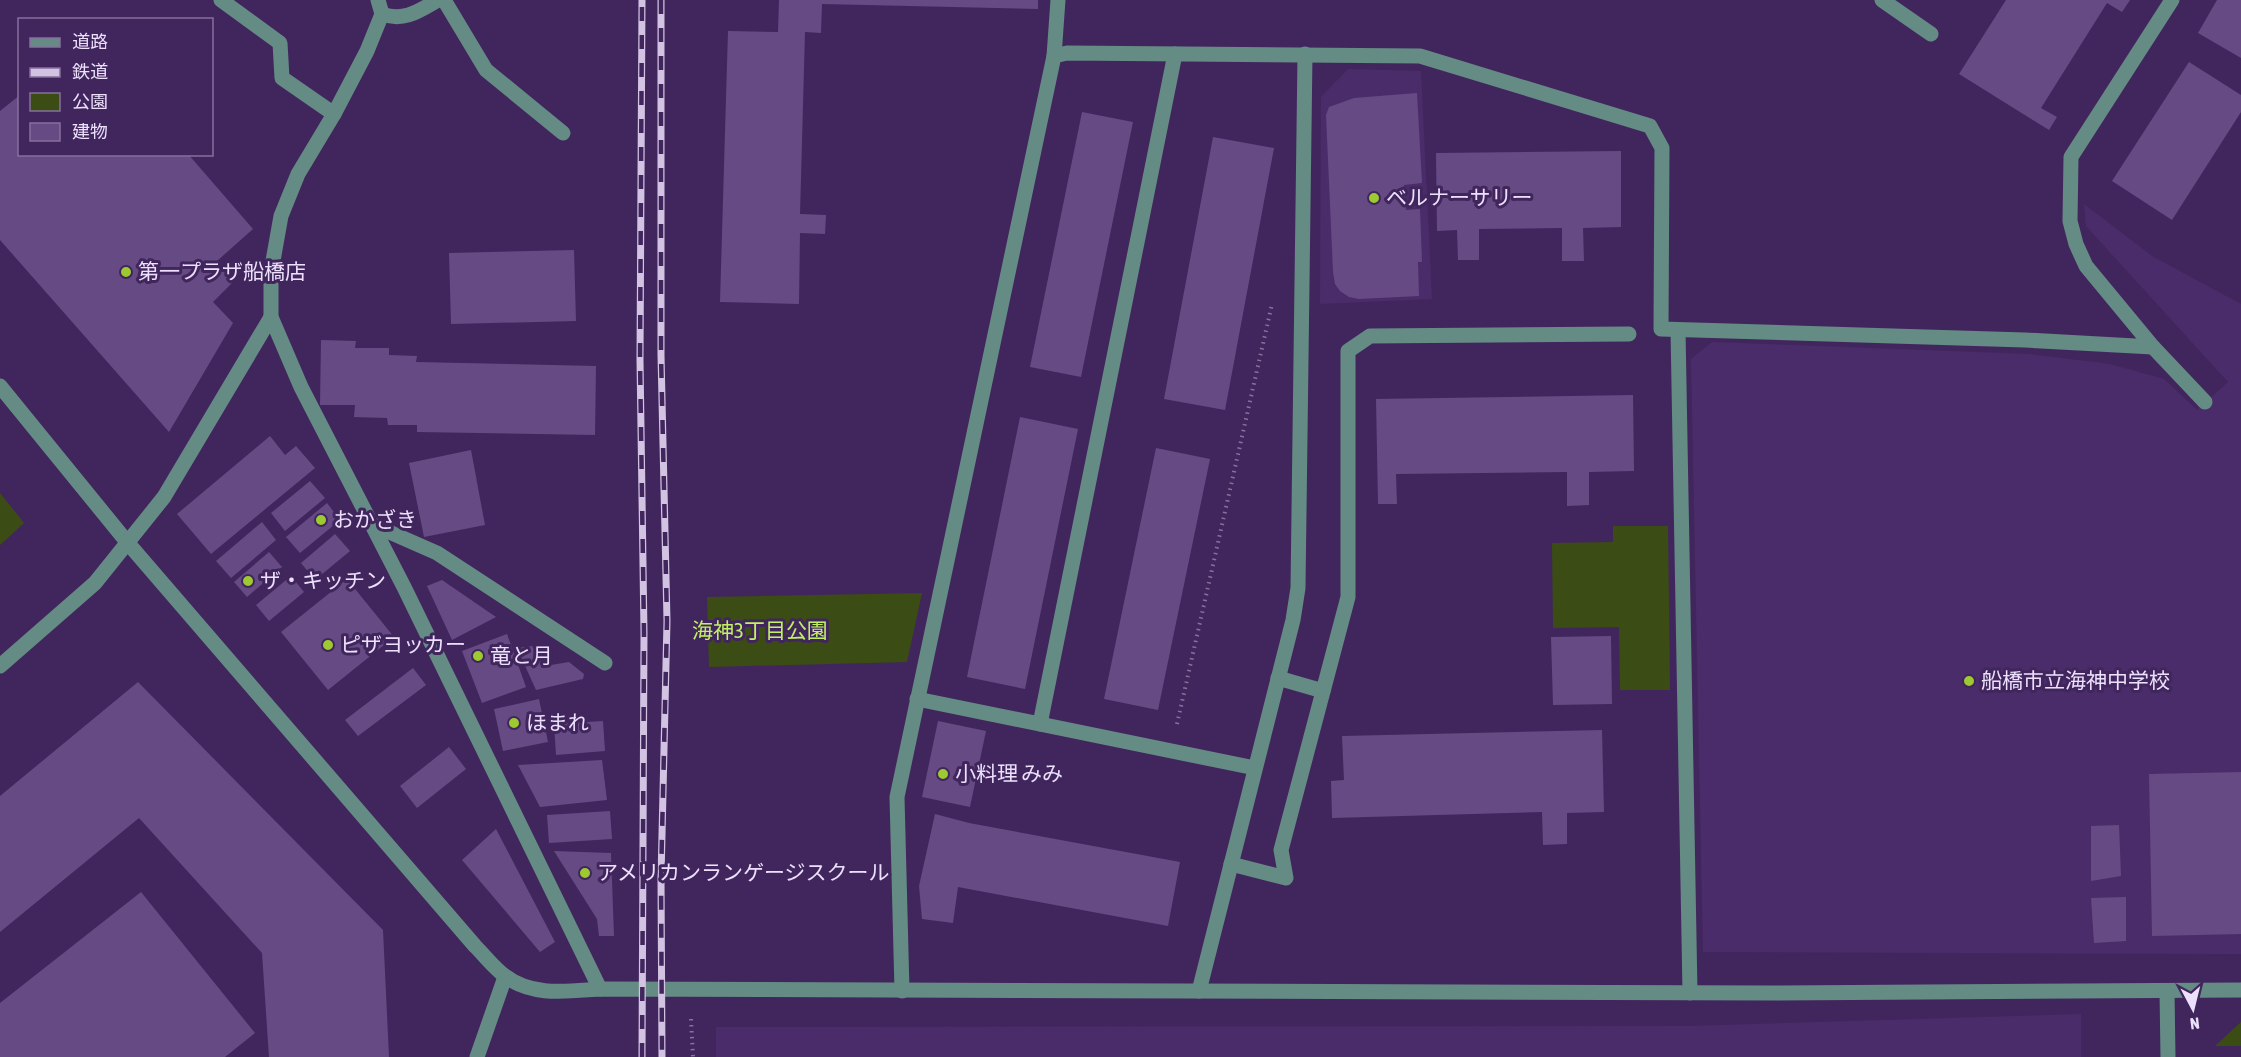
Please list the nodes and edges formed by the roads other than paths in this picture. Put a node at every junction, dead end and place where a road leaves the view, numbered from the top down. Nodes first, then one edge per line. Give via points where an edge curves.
1 (221, 0) edge
2 (438, 0) edge
3 (444, 0) edge
4 (1058, 0) edge
5 (1882, 0) edge
6 (2172, 0) edge
7 (380, 7) edge
8 (1931, 34) dead end
9 (1175, 54) junction
10 (1305, 54) junction
11 (1054, 56) junction
12 (334, 114) junction
13 (563, 133) dead end
14 (271, 317) junction
15 (1678, 330) junction
16 (1629, 334) dead end
17 (2152, 347) junction
18 (0, 386) edge
19 (2205, 402) dead end
20 (371, 524) junction
21 (127, 542) junction
22 (605, 663) dead end
23 (0, 666) edge
24 (1278, 678) junction
25 (1323, 691) junction
26 (917, 699) junction
27 (1040, 724) junction
28 (1255, 768) junction
29 (1231, 864) junction
30 (505, 977) junction
31 (600, 989) junction
32 (2241, 990) edge
33 (902, 991) junction
34 (1199, 991) junction
35 (2168, 991) junction
36 (1690, 993) junction
37 (477, 1057) edge
38 (2168, 1057) edge

1 - 12 street via 280,43 282,78
2 - 7 street via 401,18
3 - 13 street via 486,70
4 - 11 street
5 - 8 street
6 - 17 street via 2071,157 2070,221 2076,244 2086,266
7 - 12 street via 367,51
9 - 10 street
9 - 11 street
9 - 27 street
10 - 15 street via 1420,56 1650,126 1662,148 1660,329
10 - 24 street via 1298,588
11 - 26 street
12 - 14 street via 298,174 282,216 271,272
14 - 20 street via 301,387
14 - 21 street via 164,497
15 - 17 street
15 - 36 street
16 - 25 street via 1370,336 1348,351 1348,597
17 - 19 street
18 - 21 street
20 - 22 street via 437,553
20 - 31 street
21 - 23 street via 84,594
21 - 30 street
24 - 25 street
24 - 28 street
25 - 29 street via 1281,850 1286,878
26 - 27 street
26 - 33 street via 897,797
27 - 28 street
28 - 29 street
29 - 34 street
30 - 31 street via 530,989
30 - 37 street
31 - 33 street
32 - 35 street
33 - 34 street
34 - 36 street
35 - 36 street
35 - 38 street

